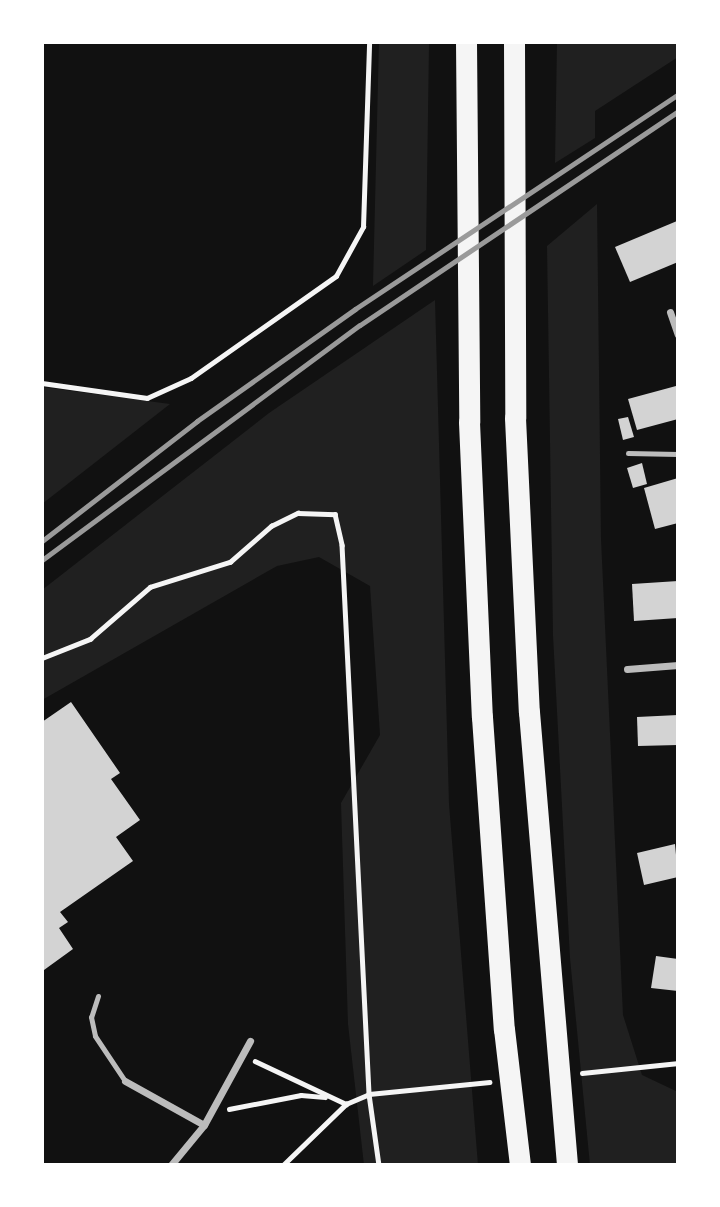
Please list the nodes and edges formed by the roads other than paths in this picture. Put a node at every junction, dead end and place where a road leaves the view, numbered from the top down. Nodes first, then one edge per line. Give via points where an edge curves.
1 (466, 42) edge
2 (514, 42) edge
3 (670, 312) dead end
4 (678, 335) edge
5 (628, 453) dead end
6 (678, 454) edge
7 (678, 665) edge
8 (627, 669) dead end
9 (98, 996) dead end
10 (250, 1041) dead end
11 (125, 1081) joint
12 (204, 1125) junction
13 (171, 1165) edge
14 (520, 1165) edge
15 (566, 1165) edge

1 - 14 highway via 469,422 482,717 504,1029
2 - 15 highway via 516,431 529,712
3 - 4 street
5 - 6 lane
7 - 8 street
9 - 11 lane via 92,1017 95,1036
10 - 12 street
11 - 12 street
12 - 13 street

